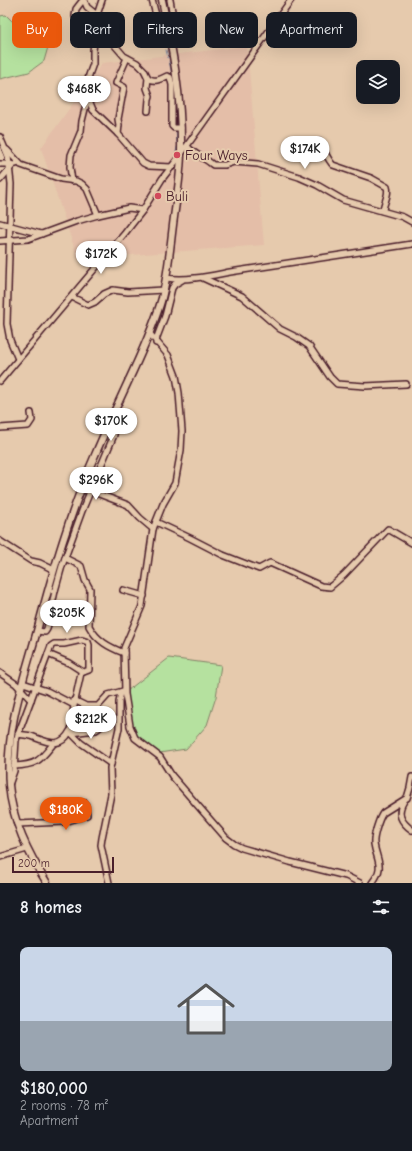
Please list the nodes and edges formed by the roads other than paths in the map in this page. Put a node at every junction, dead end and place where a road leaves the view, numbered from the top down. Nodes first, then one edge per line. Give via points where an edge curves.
1 (83, 0) edge
2 (102, 0) edge
3 (152, 0) edge
4 (162, 0) edge
5 (170, 0) edge
6 (291, 0) edge
7 (76, 12) edge
8 (93, 12) edge
9 (98, 12) edge
10 (155, 12) edge
11 (165, 12) edge
12 (172, 12) edge
13 (94, 48) edge
14 (117, 48) edge
15 (172, 48) edge
16 (127, 58) junction
17 (148, 78) junction
18 (88, 97) junction
19 (148, 111) dead end
20 (181, 128) junction
21 (118, 134) junction
22 (0, 137) edge
23 (319, 142) dead end
24 (187, 146) junction
25 (6, 150) junction
26 (181, 154) junction
27 (0, 164) edge
28 (19, 165) junction
29 (9, 167) junction
30 (172, 167) junction
31 (0, 180) edge
32 (72, 180) junction
33 (143, 210) junction
34 (383, 211) junction
35 (98, 215) junction
36 (412, 222) edge
37 (0, 223) edge
38 (10, 226) junction
39 (42, 234) junction
40 (0, 241) edge
41 (9, 241) junction
42 (412, 244) edge
43 (166, 278) junction
44 (202, 278) junction
45 (182, 280) junction
46 (164, 290) junction
47 (72, 297) junction
48 (150, 334) junction
49 (156, 343) junction
50 (18, 359) junction
51 (0, 381) edge
52 (406, 384) dead end
53 (31, 413) dead end
54 (113, 414) junction
55 (0, 428) edge
56 (81, 490) junction
57 (91, 492) junction
58 (156, 522) junction
59 (153, 529) junction
60 (0, 541) edge
61 (412, 543) edge
62 (65, 558) junction
63 (54, 570) junction
64 (48, 590) junction
65 (123, 590) dead end
66 (56, 591) junction
67 (144, 596) junction
68 (37, 631) junction
69 (96, 636) junction
70 (82, 640) junction
71 (124, 653) junction
72 (48, 654) junction
73 (83, 672) junction
74 (0, 673) edge
75 (23, 682) junction
76 (36, 687) junction
77 (20, 690) junction
78 (123, 691) junction
79 (31, 700) junction
80 (74, 702) junction
81 (16, 708) junction
82 (26, 711) junction
83 (100, 727) dead end
84 (71, 732) junction
85 (18, 734) junction
86 (54, 743) junction
87 (111, 764) junction
88 (14, 766) junction
89 (412, 777) edge
90 (9, 786) junction
91 (404, 801) junction
92 (85, 803) dead end
93 (17, 824) junction
94 (412, 830) edge
95 (27, 849) junction
96 (0, 857) edge
97 (47, 883) edge
98 (109, 883) edge
99 (360, 883) edge
100 (372, 883) edge

1 - 7 street
1 - 8 street
2 - 9 street
3 - 10 street
4 - 11 main road
5 - 12 street
6 - 24 street
13 - 18 street via 86,93
14 - 16 street
15 - 20 main road via 178,79
16 - 17 street via 137,63
16 - 21 street via 116,83 124,86
17 - 19 street
17 - 20 street via 159,80 170,77 172,126
18 - 21 street via 94,113
18 - 32 street via 82,131 71,155
20 - 26 main road
21 - 30 street via 145,165
22 - 25 street
23 - 34 street via 333,165 371,178 388,187
24 - 26 street
24 - 34 street via 193,154 207,159 213,165 234,162 258,164 299,177 343,200
25 - 28 street
25 - 29 street
26 - 30 street
26 - 43 main road
27 - 29 street
28 - 29 street
28 - 32 street via 61,179
29 - 31 street
29 - 38 street
30 - 33 street
32 - 35 street via 79,182 87,190
33 - 35 street via 129,208
33 - 47 street
34 - 36 street
35 - 39 street via 77,220
37 - 38 street
38 - 39 street
38 - 41 street
39 - 41 street
40 - 41 street
41 - 50 street via 6,324
42 - 44 street
43 - 45 street
43 - 46 main road
44 - 45 street
44 - 52 street via 242,296 280,329 309,346 337,384
45 - 49 street via 172,288
46 - 47 street via 113,290 88,304
46 - 48 main road
47 - 50 street
48 - 49 street
48 - 54 main road
49 - 58 street via 168,355 176,376 182,439 175,483
50 - 51 street
53 - 55 street via 31,423 28,426
54 - 56 main road
54 - 57 street via 116,418 114,435
56 - 57 street
56 - 63 main road
57 - 59 street via 128,505
57 - 62 street
58 - 59 street
58 - 61 street via 223,555 259,569 270,563 320,586 330,587 388,529
59 - 67 street
60 - 63 street via 31,561
62 - 66 street
62 - 69 street via 81,566 90,589 89,626
63 - 64 main road
64 - 66 street
64 - 68 main road
65 - 67 street
66 - 68 street via 47,629 45,632
67 - 71 street
68 - 75 main road
69 - 70 street
69 - 71 street via 108,647
70 - 72 street via 52,645
70 - 73 street via 88,642 90,659 89,670
71 - 78 street
72 - 73 street via 69,662
72 - 76 street
73 - 80 street
74 - 77 street
75 - 76 street
75 - 77 main road
76 - 79 street
76 - 80 street
77 - 79 street
77 - 81 main road
78 - 80 street via 108,694 98,706
78 - 87 street via 119,702 119,728
78 - 99 street via 134,738 160,758 172,776 226,838 234,844 271,857 346,876
79 - 82 street
80 - 84 street
81 - 82 street
81 - 90 main road via 9,748
82 - 85 street
83 - 84 street via 96,730
84 - 86 street via 61,742
84 - 87 street via 81,743
85 - 86 street
85 - 88 street
86 - 88 street via 34,764
87 - 98 street via 111,794 102,838
88 - 90 street
89 - 91 street via 409,793
90 - 93 main road
91 - 94 street via 400,816
91 - 100 street via 381,816 374,841 380,868
92 - 93 street via 87,815 65,822
93 - 95 main road
95 - 96 street
95 - 97 main road

